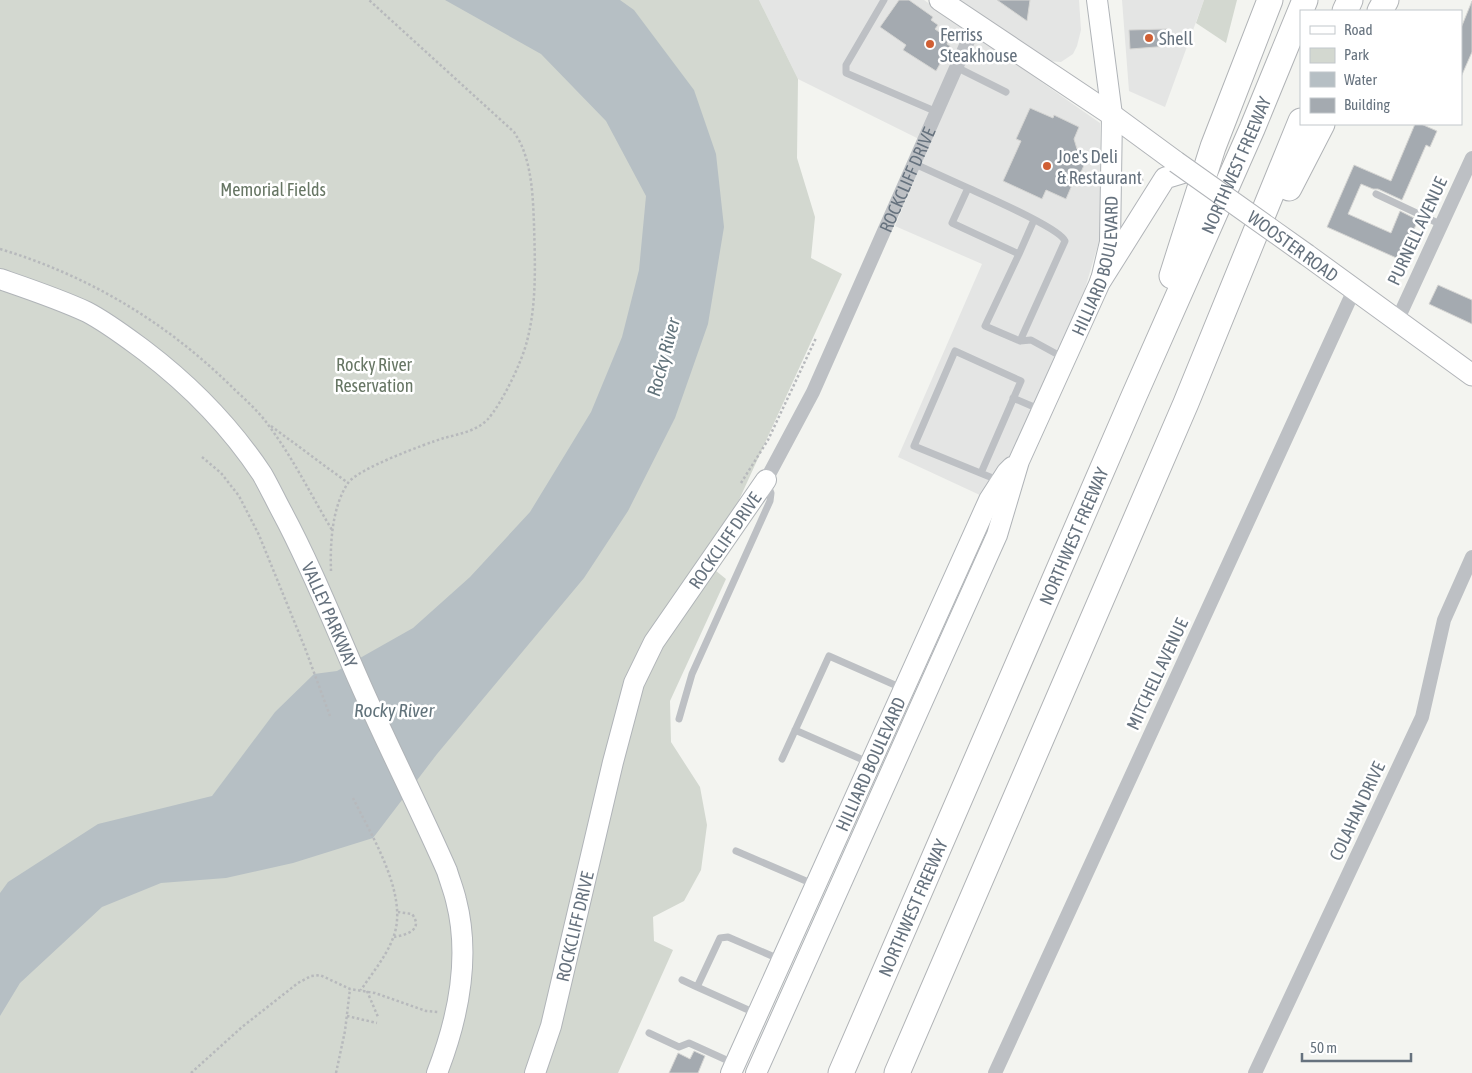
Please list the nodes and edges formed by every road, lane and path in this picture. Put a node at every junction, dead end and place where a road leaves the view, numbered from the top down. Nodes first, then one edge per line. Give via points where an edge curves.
1 (369, 0) edge
2 (884, 0) edge
3 (940, 0) edge
4 (1097, 0) edge
5 (1270, 0) edge
6 (1300, 12) edge
7 (975, 25) junction
8 (956, 67) junction
9 (1006, 92) dead end
10 (937, 112) junction
11 (1112, 115) junction
12 (1300, 123) edge
13 (1321, 125) edge
14 (1472, 158) edge
15 (915, 164) junction
16 (1177, 170) junction
17 (968, 188) junction
18 (1376, 194) dead end
19 (1034, 220) junction
20 (1442, 225) junction
21 (1019, 254) junction
22 (0, 279) edge
23 (1101, 280) junction
24 (1354, 290) junction
25 (1397, 321) junction
26 (1215, 333) junction
27 (1020, 340) junction
28 (1065, 358) junction
29 (1472, 375) edge
30 (1134, 396) junction
31 (1013, 398) junction
32 (1041, 410) junction
33 (269, 424) dead end
34 (202, 457) dead end
35 (1019, 461) junction
36 (981, 473) junction
37 (766, 480) junction
38 (1001, 481) junction
39 (348, 483) junction
40 (1472, 557) edge
41 (331, 572) dead end
42 (904, 689) junction
43 (330, 716) dead end
44 (679, 719) dead end
45 (795, 730) junction
46 (782, 759) dead end
47 (870, 763) junction
48 (354, 798) dead end
49 (736, 851) dead end
50 (816, 885) junction
51 (398, 912) junction
52 (394, 937) junction
53 (782, 960) junction
54 (682, 980) dead end
55 (697, 987) junction
56 (350, 988) junction
57 (361, 990) junction
58 (368, 991) junction
59 (440, 1012) dead end
60 (758, 1014) junction
61 (347, 1016) junction
62 (378, 1017) dead end
63 (377, 1023) dead end
64 (649, 1034) dead end
65 (733, 1068) edge
66 (192, 1073) edge
67 (336, 1073) edge
68 (437, 1073) edge
69 (535, 1073) edge
70 (756, 1073) edge
71 (841, 1073) edge
72 (897, 1073) edge
73 (995, 1073) edge
74 (1255, 1073) edge

1 - 39 path via 514,132 523,148 530,173 533,207 534,304 527,342 518,366 488,419 475,429 371,467
2 - 10 lane via 846,65 846,73
3 - 7 main road, WOOSTER ROAD
4 - 11 main road, HILLIARD BOULEVARD
5 - 30 highway via 1213,148
6 - 30 highway, NORTHWEST FREEWAY
7 - 8 street, ROCKCLIFF DRIVE
7 - 11 main road, WOOSTER ROAD
8 - 9 lane
8 - 10 street, ROCKCLIFF DRIVE
10 - 15 street, ROCKCLIFF DRIVE
11 - 16 main road, WOOSTER ROAD
11 - 23 main road, HILLIARD BOULEVARD via 1110,242
12 - 26 highway
13 - 26 highway
14 - 20 street, PURNELL AVENUE
15 - 17 lane
15 - 37 street, ROCKCLIFF DRIVE via 813,392
16 - 23 main road
16 - 24 main road, WOOSTER ROAD, bridge via 1307,255
17 - 19 lane
17 - 21 lane via 952,223
18 - 20 lane
19 - 21 lane
19 - 27 lane via 1063,236 1065,241
20 - 25 street, PURNELL AVENUE
21 - 27 lane via 985,326
22 - 68 main road, VALLEY PARKWAY via 45,294 121,333 198,395 262,475 328,608 426,823 457,901 462,941 461,982 456,1014
23 - 28 main road, HILLIARD BOULEVARD
24 - 25 main road, WOOSTER ROAD
24 - 73 street, MITCHELL AVENUE
25 - 29 main road, WOOSTER ROAD
26 - 72 highway
27 - 28 lane via 1031,340
28 - 32 main road, HILLIARD BOULEVARD
30 - 71 highway, NORTHWEST FREEWAY
31 - 32 lane
31 - 36 lane
31 - 36 lane via 1020,381 955,351 914,446
32 - 35 main road, HILLIARD BOULEVARD
33 - 39 path
34 - 43 path via 222,473 239,496 255,527
35 - 38 main road, HILLIARD BOULEVARD
35 - 70 main road, HILLIARD BOULEVARD via 997,535
36 - 38 lane
37 - 44 lane via 770,501 692,674
37 - 69 main road, ROCKCLIFF DRIVE via 654,642 634,682 612,762 552,1026
38 - 42 main road, HILLIARD BOULEVARD via 989,500
39 - 41 path via 332,530
40 - 74 street, COLAHAN DRIVE via 1444,620 1422,717
42 - 45 lane via 830,656
42 - 47 main road, HILLIARD BOULEVARD
45 - 46 lane
45 - 47 lane
47 - 50 main road, HILLIARD BOULEVARD
48 - 51 path via 382,854 392,880
49 - 50 lane
50 - 53 main road, HILLIARD BOULEVARD
51 - 52 path
51 - 52 path via 412,914 416,925 412,932
52 - 57 path
53 - 55 lane via 728,937 720,938
53 - 60 main road, HILLIARD BOULEVARD
54 - 55 lane
55 - 60 lane
56 - 57 path
56 - 61 path
56 - 66 path via 320,975 311,976 242,1027
57 - 58 path
58 - 59 path via 426,1011
58 - 62 path
60 - 65 main road, HILLIARD BOULEVARD
61 - 63 path
61 - 67 path
64 - 65 lane via 679,1047 689,1043

